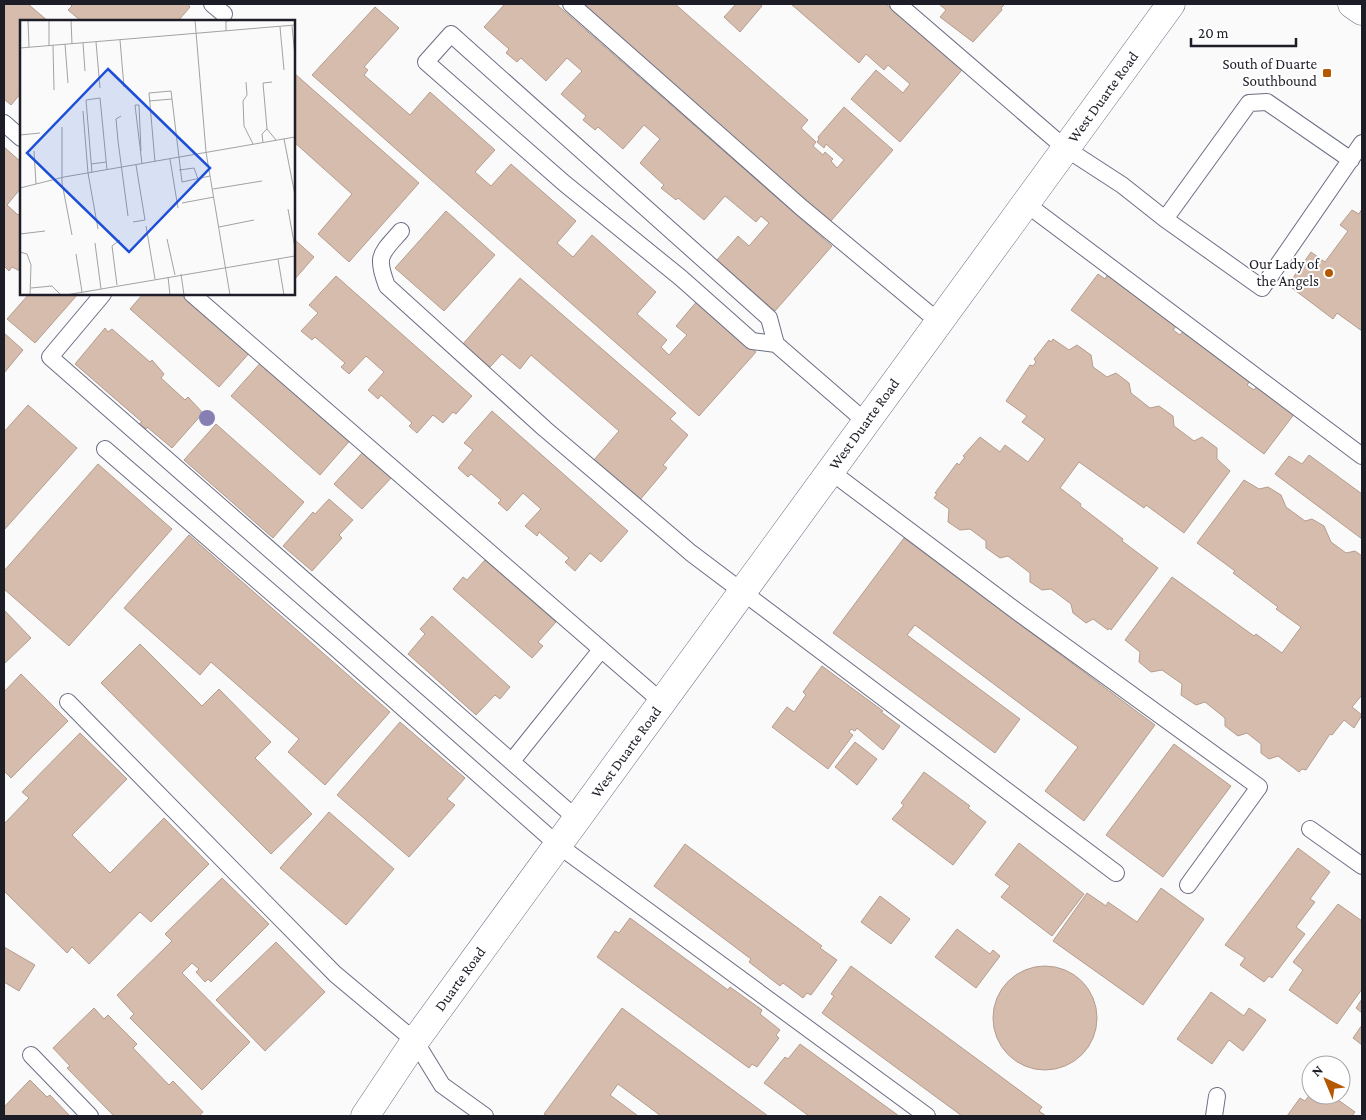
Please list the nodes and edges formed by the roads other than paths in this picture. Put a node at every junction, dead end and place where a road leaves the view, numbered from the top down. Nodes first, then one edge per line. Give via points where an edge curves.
1 (571, 4) edge
2 (898, 4) edge
3 (1171, 4) edge
4 (1352, 4) edge
5 (1362, 11) edge
6 (4, 122) edge
7 (20, 137) edge
8 (1362, 143) edge
9 (1066, 148) junction
10 (1351, 160) junction
11 (1025, 203) junction
12 (1165, 219) junction
13 (401, 231) dead end
14 (102, 295) edge
15 (193, 295) edge
16 (938, 322) junction
17 (776, 344) junction
18 (866, 422) junction
19 (105, 449) dead end
20 (1362, 456) edge
21 (830, 471) junction
22 (742, 592) junction
23 (600, 651) junction
24 (68, 702) dead end
25 (662, 702) junction
26 (512, 761) junction
27 (577, 819) junction
28 (1310, 828) dead end
29 (558, 845) junction
30 (1362, 866) edge
31 (1116, 873) dead end
32 (1188, 885) dead end
33 (415, 1041) junction
34 (31, 1055) dead end
35 (1217, 1096) dead end
36 (90, 1116) edge
37 (365, 1116) edge
38 (485, 1116) edge
39 (927, 1116) edge
40 (1214, 1116) edge

1 - 16 lane via 802,208
2 - 9 lane
3 - 9 main road, West Duarte Road
4 - 5 main road
6 - 7 lane
8 - 10 lane
9 - 11 main road, West Duarte Road
9 - 12 lane via 1122,185
10 - 12 lane via 1267,102 1249,103
10 - 12 lane via 1262,288
11 - 16 main road, West Duarte Road
11 - 20 lane
13 - 22 lane via 381,254 380,268 387,286 545,428 691,553
14 - 26 lane via 50,357
15 - 23 lane
16 - 18 main road, West Duarte Road
17 - 17 lane via 769,318 451,34 426,62 752,341
17 - 18 lane
18 - 21 main road, West Duarte Road
19 - 29 lane
21 - 22 main road, West Duarte Road
21 - 32 lane via 1259,788
22 - 25 main road, West Duarte Road
22 - 31 lane
23 - 25 lane
23 - 26 lane
24 - 33 lane via 335,974
25 - 27 main road, West Duarte Road
26 - 27 lane
27 - 29 main road, West Duarte Road
28 - 30 lane
29 - 33 main road, Duarte Road
29 - 39 lane
33 - 37 main road, Duarte Road
33 - 38 lane via 442,1085
34 - 36 lane
35 - 40 lane

